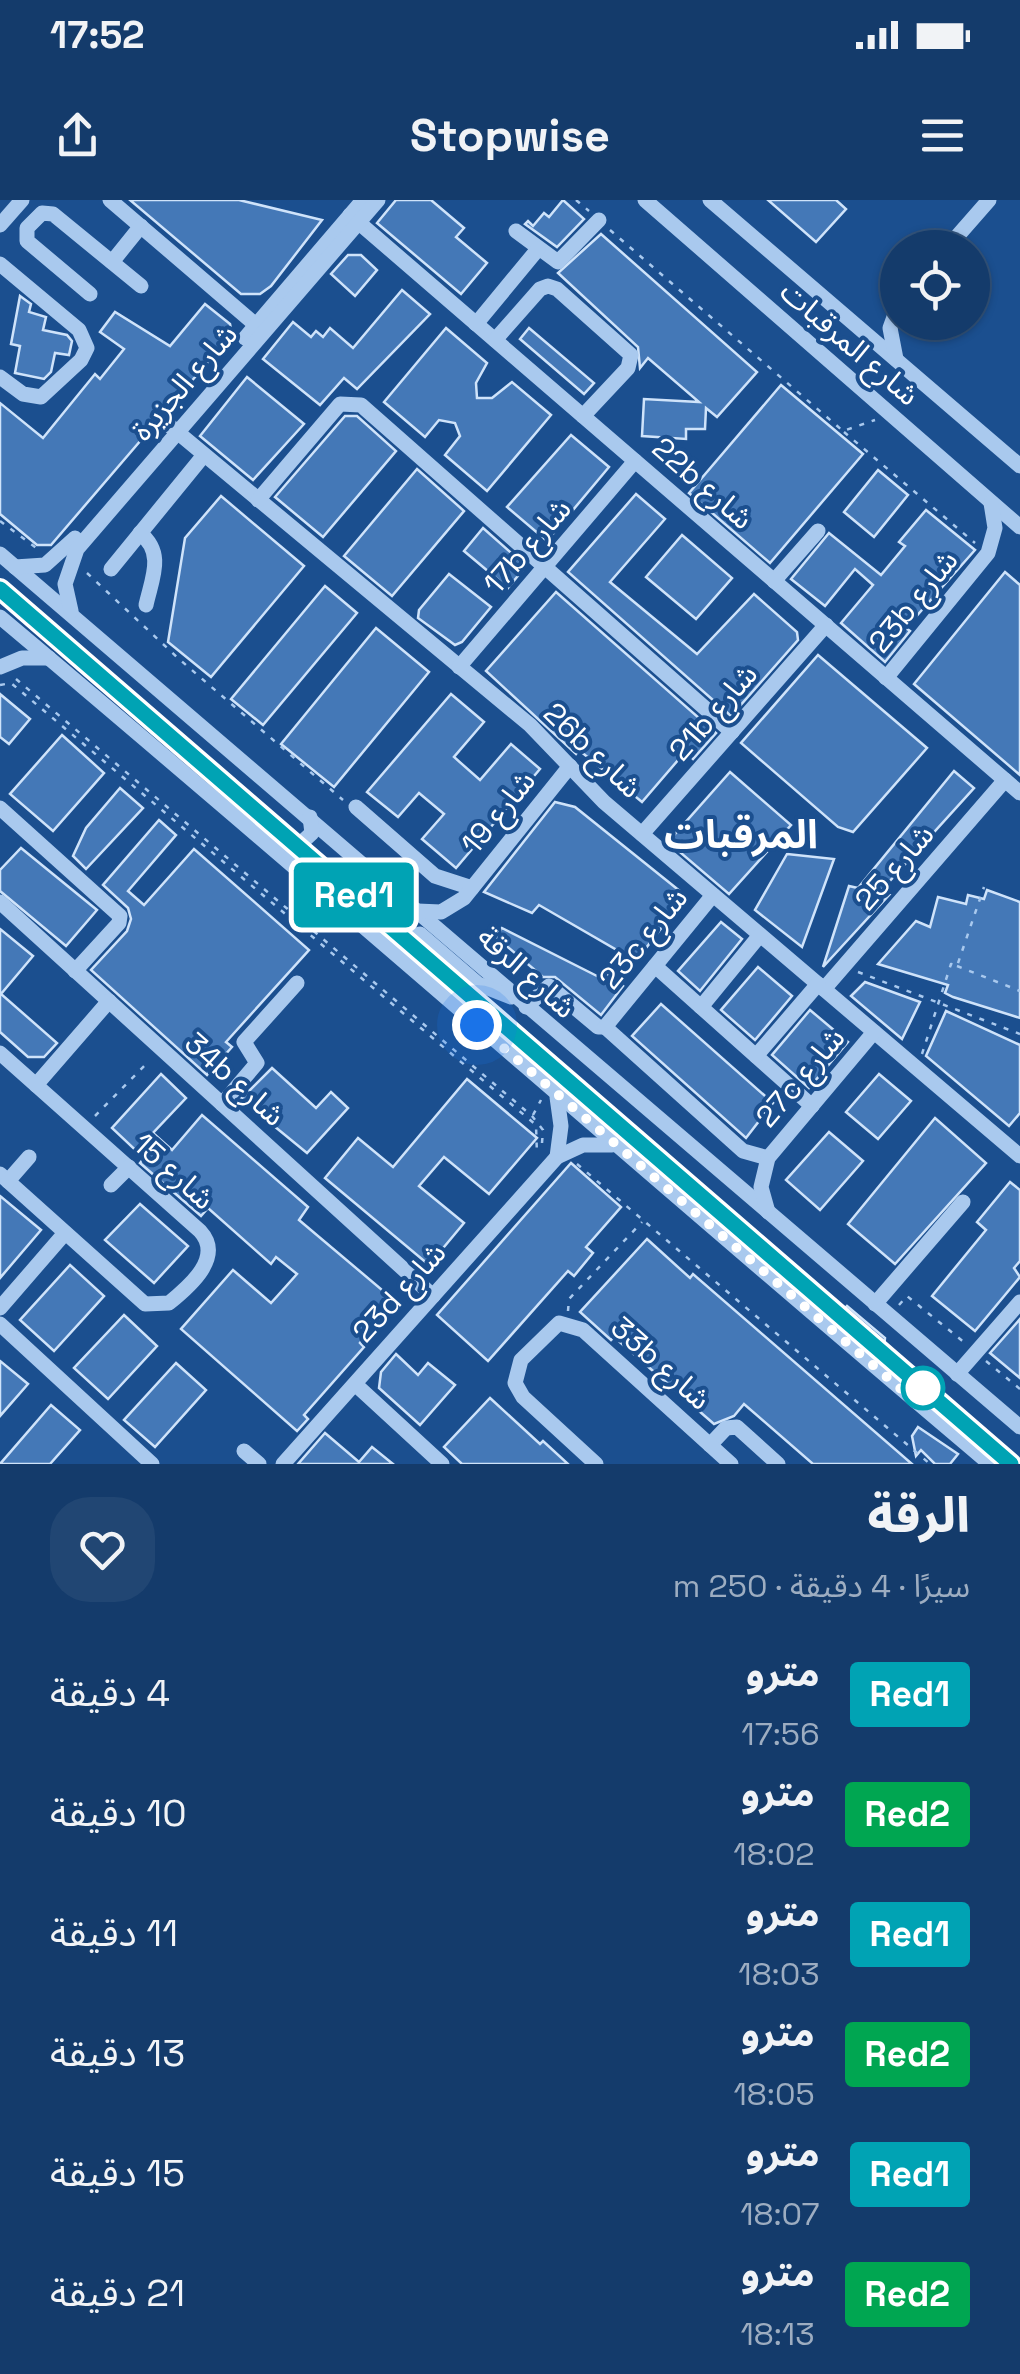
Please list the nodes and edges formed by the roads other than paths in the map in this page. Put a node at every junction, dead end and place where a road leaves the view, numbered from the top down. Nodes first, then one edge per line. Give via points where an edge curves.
1 (12, 200) edge
2 (22, 200) edge
3 (110, 200) edge
4 (363, 200) edge
5 (378, 200) edge
6 (645, 200) edge
7 (699, 200) edge
8 (710, 200) edge
9 (989, 200) edge
10 (0, 214) edge
11 (354, 219) junction
12 (599, 220) road end
13 (0, 225) edge
14 (141, 226) junction
15 (963, 230) edge
16 (516, 232) dead end
17 (752, 234) junction
18 (538, 249) junction
19 (112, 262) junction
20 (0, 264) edge
21 (140, 286) dead end
22 (90, 294) dead end
23 (476, 324) junction
24 (260, 328) junction
25 (495, 340) junction
26 (892, 340) edge
27 (896, 360) junction
28 (0, 377) edge
29 (582, 416) junction
30 (174, 429) junction
31 (204, 454) junction
32 (635, 461) junction
33 (1020, 466) edge
34 (258, 500) junction
35 (991, 503) junction
36 (1020, 528) edge
37 (818, 531) dead end
38 (140, 534) junction
39 (0, 554) edge
40 (15, 566) junction
41 (544, 569) junction
42 (111, 570) dead end
43 (774, 581) junction
44 (146, 605) dead end
45 (72, 614) junction
46 (0, 617) edge
47 (826, 625) junction
48 (50, 658) junction
49 (0, 667) edge
50 (460, 667) junction
51 (886, 678) junction
52 (732, 732) junction
53 (570, 766) junction
54 (194, 778) junction
55 (1006, 780) junction
56 (1020, 793) edge
57 (350, 804) road end
58 (0, 808) edge
59 (310, 817) junction
60 (642, 834) junction
61 (472, 888) junction
62 (713, 894) junction
63 (0, 902) edge
64 (416, 910) junction
65 (760, 935) junction
66 (396, 952) junction
67 (656, 966) junction
68 (76, 971) junction
69 (298, 983) dead end
70 (821, 987) junction
71 (108, 1001) junction
72 (520, 1002) junction
73 (702, 1006) junction
74 (606, 1027) junction
75 (874, 1032) junction
76 (0, 1053) edge
77 (756, 1056) junction
78 (36, 1085) junction
79 (552, 1092) junction
80 (222, 1104) junction
81 (812, 1106) junction
82 (612, 1145) junction
83 (1018, 1150) edge
84 (29, 1157) dead end
85 (768, 1158) junction
86 (552, 1162) junction
87 (129, 1167) junction
88 (4, 1178) edge
89 (111, 1185) dead end
90 (963, 1202) dead end
91 (770, 1216) junction
92 (65, 1234) junction
93 (439, 1296) junction
94 (1020, 1302) edge
95 (874, 1304) junction
96 (0, 1308) edge
97 (0, 1324) edge
98 (957, 1374) junction
99 (355, 1384) junction
100 (1020, 1427) edge
101 (710, 1445) junction
102 (244, 1450) dead end
103 (152, 1464) edge
104 (259, 1464) edge
105 (283, 1464) edge
106 (442, 1464) edge
107 (596, 1464) edge
108 (731, 1464) edge
109 (778, 1464) edge
110 (990, 1464) edge

1 - 10 street
2 - 13 street
3 - 14 street
4 - 11 street, شارع الجزيرة
5 - 11 street, شارع الجزيرة
6 - 35 street, شارع المرقبات
7 - 17 street
8 - 17 street, شارع المرقبات
9 - 15 street
11 - 23 street, 22b شارع
11 - 24 street, شارع الجزيرة
12 - 18 street via 560,262
14 - 19 street
14 - 24 street
16 - 18 street
17 - 27 street, شارع المرقبات
18 - 23 street
19 - 21 street
19 - 22 street via 50,212 27,228 30,245
20 - 28 street via 79,330 87,348 41,398
23 - 25 street, 22b شارع
24 - 30 street, شارع الجزيرة
25 - 29 street, 22b شارع
25 - 29 street via 540,290 557,289 630,355 628,368
26 - 27 street
27 - 33 street, شارع المرقبات
29 - 32 street, 22b شارع
30 - 31 street, 26b شارع
30 - 40 street, شارع الجزيرة via 57,558
30 - 45 street, شارع الجزيرة via 73,556 65,584
31 - 34 street, 26b شارع
31 - 38 street
32 - 41 street, 17b شارع
32 - 43 street, 22b شارع
34 - 41 street via 334,409 354,402
34 - 50 street, 26b شارع
35 - 36 street, شارع المرقبات
35 - 51 street, 23b شارع via 995,528 988,553
37 - 43 street
38 - 42 street
38 - 44 street via 156,554
39 - 40 street, شارع الرقة
40 - 45 street, شارع الرقة
41 - 50 street, 17b شارع
41 - 52 street
43 - 47 street, 22b شارع
45 - 59 street, شارع الرقة
46 - 48 street
47 - 51 street, 22b شارع
47 - 52 street, 21b شارع
48 - 49 street
48 - 54 street
50 - 53 street, 26b شارع
51 - 55 street, 22b شارع
52 - 60 street, 21b شارع
53 - 60 street, 26b شارع
53 - 61 street, شارع 19
54 - 59 street via 222,790 291,845 312,833
54 - 66 street
55 - 56 street, 22b شارع
55 - 70 street, شارع 25
57 - 61 street via 435,876
58 - 68 street via 120,916
59 - 64 street, شارع الرقة
60 - 62 street, 26b شارع
61 - 64 street, شارع 19 via 442,912
62 - 65 street, 26b شارع
62 - 67 street, 23c شارع
63 - 68 street, 34b شارع
64 - 72 street, شارع الرقة
65 - 70 street, 26b شارع
65 - 73 street
66 - 72 street via 400,939 420,934 478,984
66 - 79 street
67 - 73 street
67 - 74 street, 23c شارع
68 - 71 street, 34b شارع
69 - 80 street via 244,1042 257,1063
70 - 75 street, 26b شارع
70 - 77 street, شارع 25
71 - 78 street
71 - 80 street, 34b شارع
72 - 74 street, 23c شارع via 549,986
72 - 91 street, شارع الرقة
73 - 77 street
74 - 85 street via 744,1151
75 - 81 street, 27c شارع
75 - 83 street, 26b شارع
76 - 78 street, شارع 15
77 - 81 street
78 - 87 street, شارع 15
79 - 82 street
79 - 86 street via 561,1126
80 - 93 street, 34b شارع
81 - 85 street, 27c شارع
82 - 86 street via 583,1145
82 - 110 street
84 - 88 street
85 - 91 street, 27c شارع via 761,1187
86 - 93 street, 23d شارع
87 - 89 street
87 - 92 street, شارع 15 via 208,1244 204,1268 176,1298 161,1306 145,1304
88 - 92 street, شارع 15
90 - 95 street
91 - 95 street, شارع الرقة
92 - 96 street
93 - 99 street, 23d شارع
94 - 98 street
95 - 98 street, شارع الرقة
97 - 103 street
98 - 100 street, شارع الرقة
99 - 105 street, 23d شارع
99 - 106 street
101 - 107 street, 33b شارع via 567,1322 544,1333 517,1367 515,1383
101 - 108 street, 33b شارع
101 - 109 street via 737,1426
102 - 104 street

